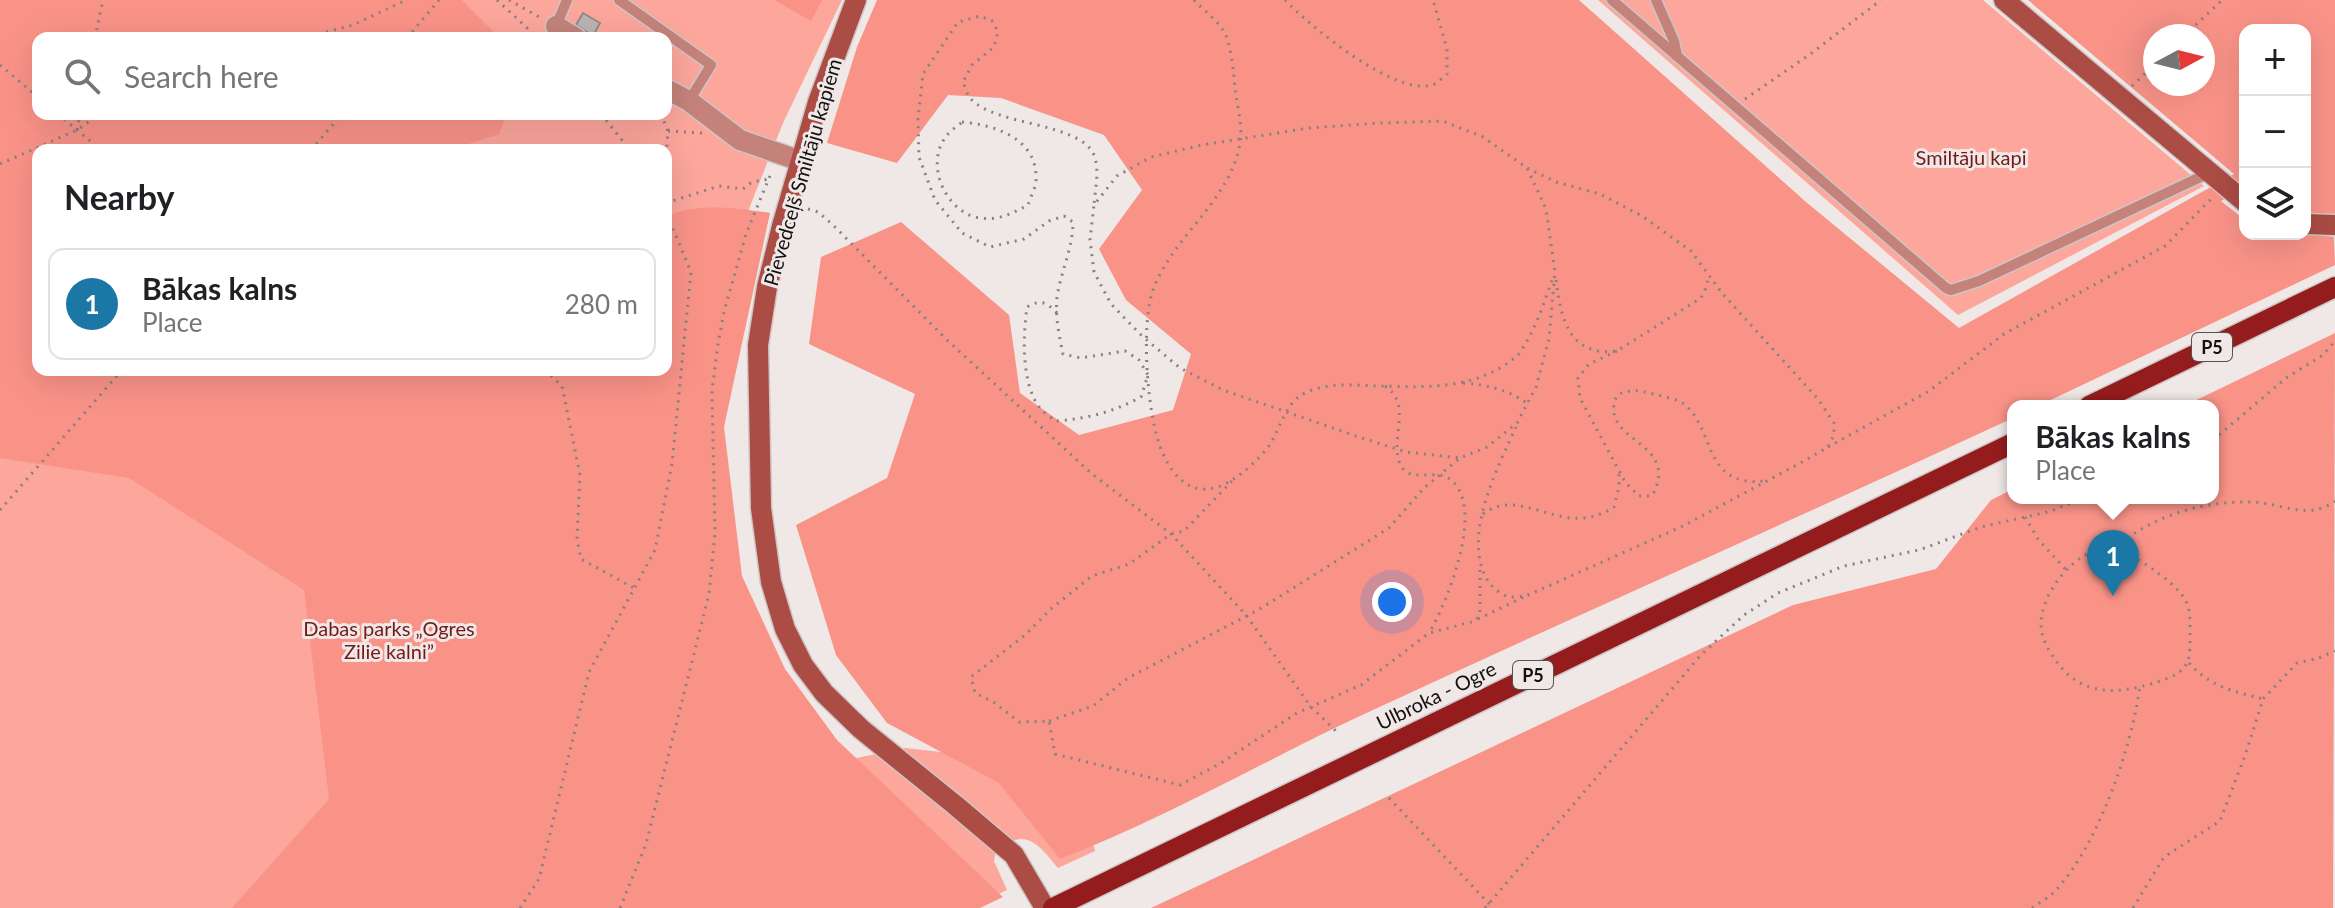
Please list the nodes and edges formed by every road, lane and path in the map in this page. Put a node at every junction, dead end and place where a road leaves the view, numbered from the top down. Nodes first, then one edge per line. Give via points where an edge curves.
1 (103, 0) edge
2 (406, 0) edge
3 (439, 0) edge
4 (497, 0) edge
5 (509, 0) edge
6 (567, 0) edge
7 (619, 0) edge
8 (856, 0) edge
9 (1194, 0) edge
10 (1285, 0) edge
11 (1433, 0) edge
12 (1612, 0) edge
13 (1656, 0) edge
14 (1881, 0) edge
15 (2004, 0) edge
16 (2222, 0) edge
17 (2197, 24) edge
18 (556, 26) junction
19 (96, 32) edge
20 (326, 32) edge
21 (412, 32) edge
22 (532, 32) edge
23 (566, 32) edge
24 (664, 32) edge
25 (672, 37) edge
26 (1677, 56) junction
27 (0, 65) edge
28 (2143, 76) edge
29 (32, 92) edge
30 (672, 92) edge
31 (2120, 98) junction
32 (689, 101) junction
33 (1735, 106) junction
34 (65, 120) edge
35 (79, 120) edge
36 (91, 120) edge
37 (337, 120) edge
38 (606, 120) edge
39 (663, 120) edge
40 (719, 124) junction
41 (77, 130) junction
42 (668, 131) junction
43 (947, 135) joint
44 (1241, 139) junction
45 (45, 144) edge
46 (94, 144) edge
47 (316, 144) edge
48 (625, 144) edge
49 (667, 144) edge
50 (32, 150) edge
51 (778, 152) junction
52 (801, 161) junction
53 (0, 164) edge
54 (1527, 168) junction
55 (769, 179) junction
56 (2217, 179) junction
57 (2239, 197) edge
58 (672, 201) edge
59 (789, 203) junction
60 (1094, 205) junction
61 (2311, 224) edge
62 (2335, 225) edge
63 (672, 226) edge
64 (1555, 272) junction
65 (1708, 275) junction
66 (2335, 287) edge
67 (1057, 313) junction
68 (1148, 340) junction
69 (2335, 341) edge
70 (1617, 351) junction
71 (1148, 375) junction
72 (117, 376) edge
73 (551, 376) edge
74 (1459, 383) junction
75 (1385, 386) junction
76 (2101, 400) edge
77 (1527, 404) junction
78 (1287, 411) junction
79 (1517, 423) junction
80 (2219, 435) edge
81 (2007, 446) edge
82 (1828, 447) junction
83 (1398, 450) junction
84 (1460, 458) junction
85 (1619, 470) junction
86 (1440, 475) junction
87 (1236, 477) junction
88 (1768, 481) junction
89 (2335, 501) edge
90 (2070, 504) edge
91 (0, 510) edge
92 (1483, 515) junction
93 (2024, 517) junction
94 (1171, 534) junction
95 (2115, 548) junction
96 (1480, 567) junction
97 (2067, 571) junction
98 (634, 588) junction
99 (1526, 596) junction
100 (1246, 615) junction
101 (1475, 621) junction
102 (1429, 633) junction
103 (2335, 651) edge
104 (2188, 662) junction
105 (2140, 686) junction
106 (2263, 699) junction
107 (1311, 707) junction
108 (1049, 721) junction
109 (1339, 734) dead end
110 (1389, 798) dead end
111 (1489, 903) junction
112 (520, 908) edge
113 (620, 908) edge
114 (1045, 908) edge
115 (1053, 908) edge
116 (1485, 908) edge
117 (1493, 908) edge
118 (2032, 908) edge
119 (2133, 908) edge

1 - 19 path
2 - 20 path
3 - 21 path
4 - 22 path
5 - 18 path
6 - 18 lane
7 - 24 lane
8 - 52 street, Pievedceļš Smiltāju kapiem
9 - 44 path via 1225,32
10 - 11 path via 1361,63 1410,85 1432,85 1447,74 1447,49
12 - 26 lane
13 - 26 lane
14 - 33 path
15 - 31 street
16 - 17 path
18 - 23 street
25 - 32 lane via 711,65
26 - 33 lane
27 - 29 path
28 - 31 path
30 - 32 street
31 - 56 street
32 - 40 street
33 - 56 lane via 1951,290
34 - 41 path
35 - 41 path
36 - 41 path
37 - 47 path
38 - 48 path
39 - 42 path
40 - 42 path via 697,134
40 - 51 street via 740,140
41 - 45 path
41 - 46 path
42 - 49 path
43 - 43 path via 962,122 989,125 1019,139 1034,160 1036,183 1028,205 1007,216 980,218 958,211 940,183 938,160
44 - 54 path via 1309,128 1443,121 1483,137
44 - 60 path via 1151,157 1117,176
44 - 68 path via 1236,162 1152,293
50 - 53 path
51 - 52 street
51 - 55 path
52 - 59 street, Pievedceļš Smiltāju kapiem
54 - 64 path via 1546,209
54 - 65 path via 1600,194 1642,216 1691,251
55 - 58 path via 743,189 719,186
55 - 113 path via 746,234 718,344 712,391 715,533 709,594 649,832
56 - 57 street
56 - 82 path via 2165,246 2004,334 1929,391
59 - 94 path via 818,212 1092,474
59 - 114 street, Pievedceļš Smiltāju kapiem via 758,345 761,508 771,582 785,629 824,693 1014,855
60 - 67 path via 1094,155 1083,140 986,110 970,98 963,82 972,65 994,47 998,31 980,16 958,22 923,74 919,157 935,200 962,233 990,247 1024,239 1064,216 1073,222
60 - 68 path via 1094,272 1111,304
61 - 62 street
63 - 98 path via 691,272 672,464 655,550
64 - 70 path via 1569,332 1584,347
64 - 74 path via 1518,356 1488,375
64 - 77 path via 1549,339
65 - 70 path via 1701,298
65 - 82 path via 1818,399 1834,423
66 - 76 main road, P5
67 - 71 path via 1063,354 1081,358 1125,351
67 - 71 path via 1046,302 1027,307 1023,334 1027,375 1039,407 1055,421 1120,408 1141,397
68 - 71 path
68 - 78 path via 1180,368 1223,390
69 - 80 path
70 - 85 path via 1589,364 1578,378 1580,398
71 - 87 path via 1162,453 1181,482 1196,491 1216,489
72 - 91 path
73 - 98 path via 562,386 580,475 581,559
74 - 75 path
74 - 77 path via 1491,385
75 - 78 path via 1338,384 1304,393
75 - 83 path via 1398,402
77 - 79 path
78 - 83 path
78 - 87 path via 1266,450
79 - 84 path via 1487,447
79 - 92 path
81 - 115 main road, Ulbroka - Ogre / P5
82 - 88 path
83 - 84 path
83 - 86 path via 1399,461 1413,476
84 - 86 path
85 - 88 path via 1639,496 1652,496 1660,482 1659,466 1647,448 1615,420 1612,406 1617,395 1630,389 1683,403 1727,472 1739,480
85 - 92 path via 1614,507 1601,515 1561,518 1509,503
86 - 100 path via 1389,528
86 - 102 path via 1459,492 1466,529
87 - 94 path via 1184,531
88 - 99 path via 1683,526
89 - 95 path via 2303,512 2255,502 2201,505 2141,528
90 - 93 path
92 - 96 path via 1477,544
93 - 97 path
93 - 111 path via 1833,570 1778,593 1744,615 1701,655
94 - 100 path
94 - 108 path via 1129,564 1092,576 971,677 975,693 1019,722
95 - 97 path via 2095,550
95 - 104 path via 2185,598 2192,650
96 - 99 path via 1491,586 1507,596
96 - 101 path via 1482,603
97 - 105 path via 2046,602 2041,620 2056,661 2091,690
98 - 112 path via 589,672 539,879
99 - 101 path
100 - 107 path
100 - 108 path via 1128,678 1093,706
101 - 102 path
102 - 107 path via 1361,685
103 - 106 path via 2297,663
104 - 105 path via 2172,676
104 - 106 path via 2203,678
105 - 118 path via 2122,767 2085,847 2058,888
106 - 119 path via 2220,821 2164,857
107 - 108 path via 1180,785 1055,754
107 - 109 path
110 - 111 path
111 - 116 path
111 - 117 path

